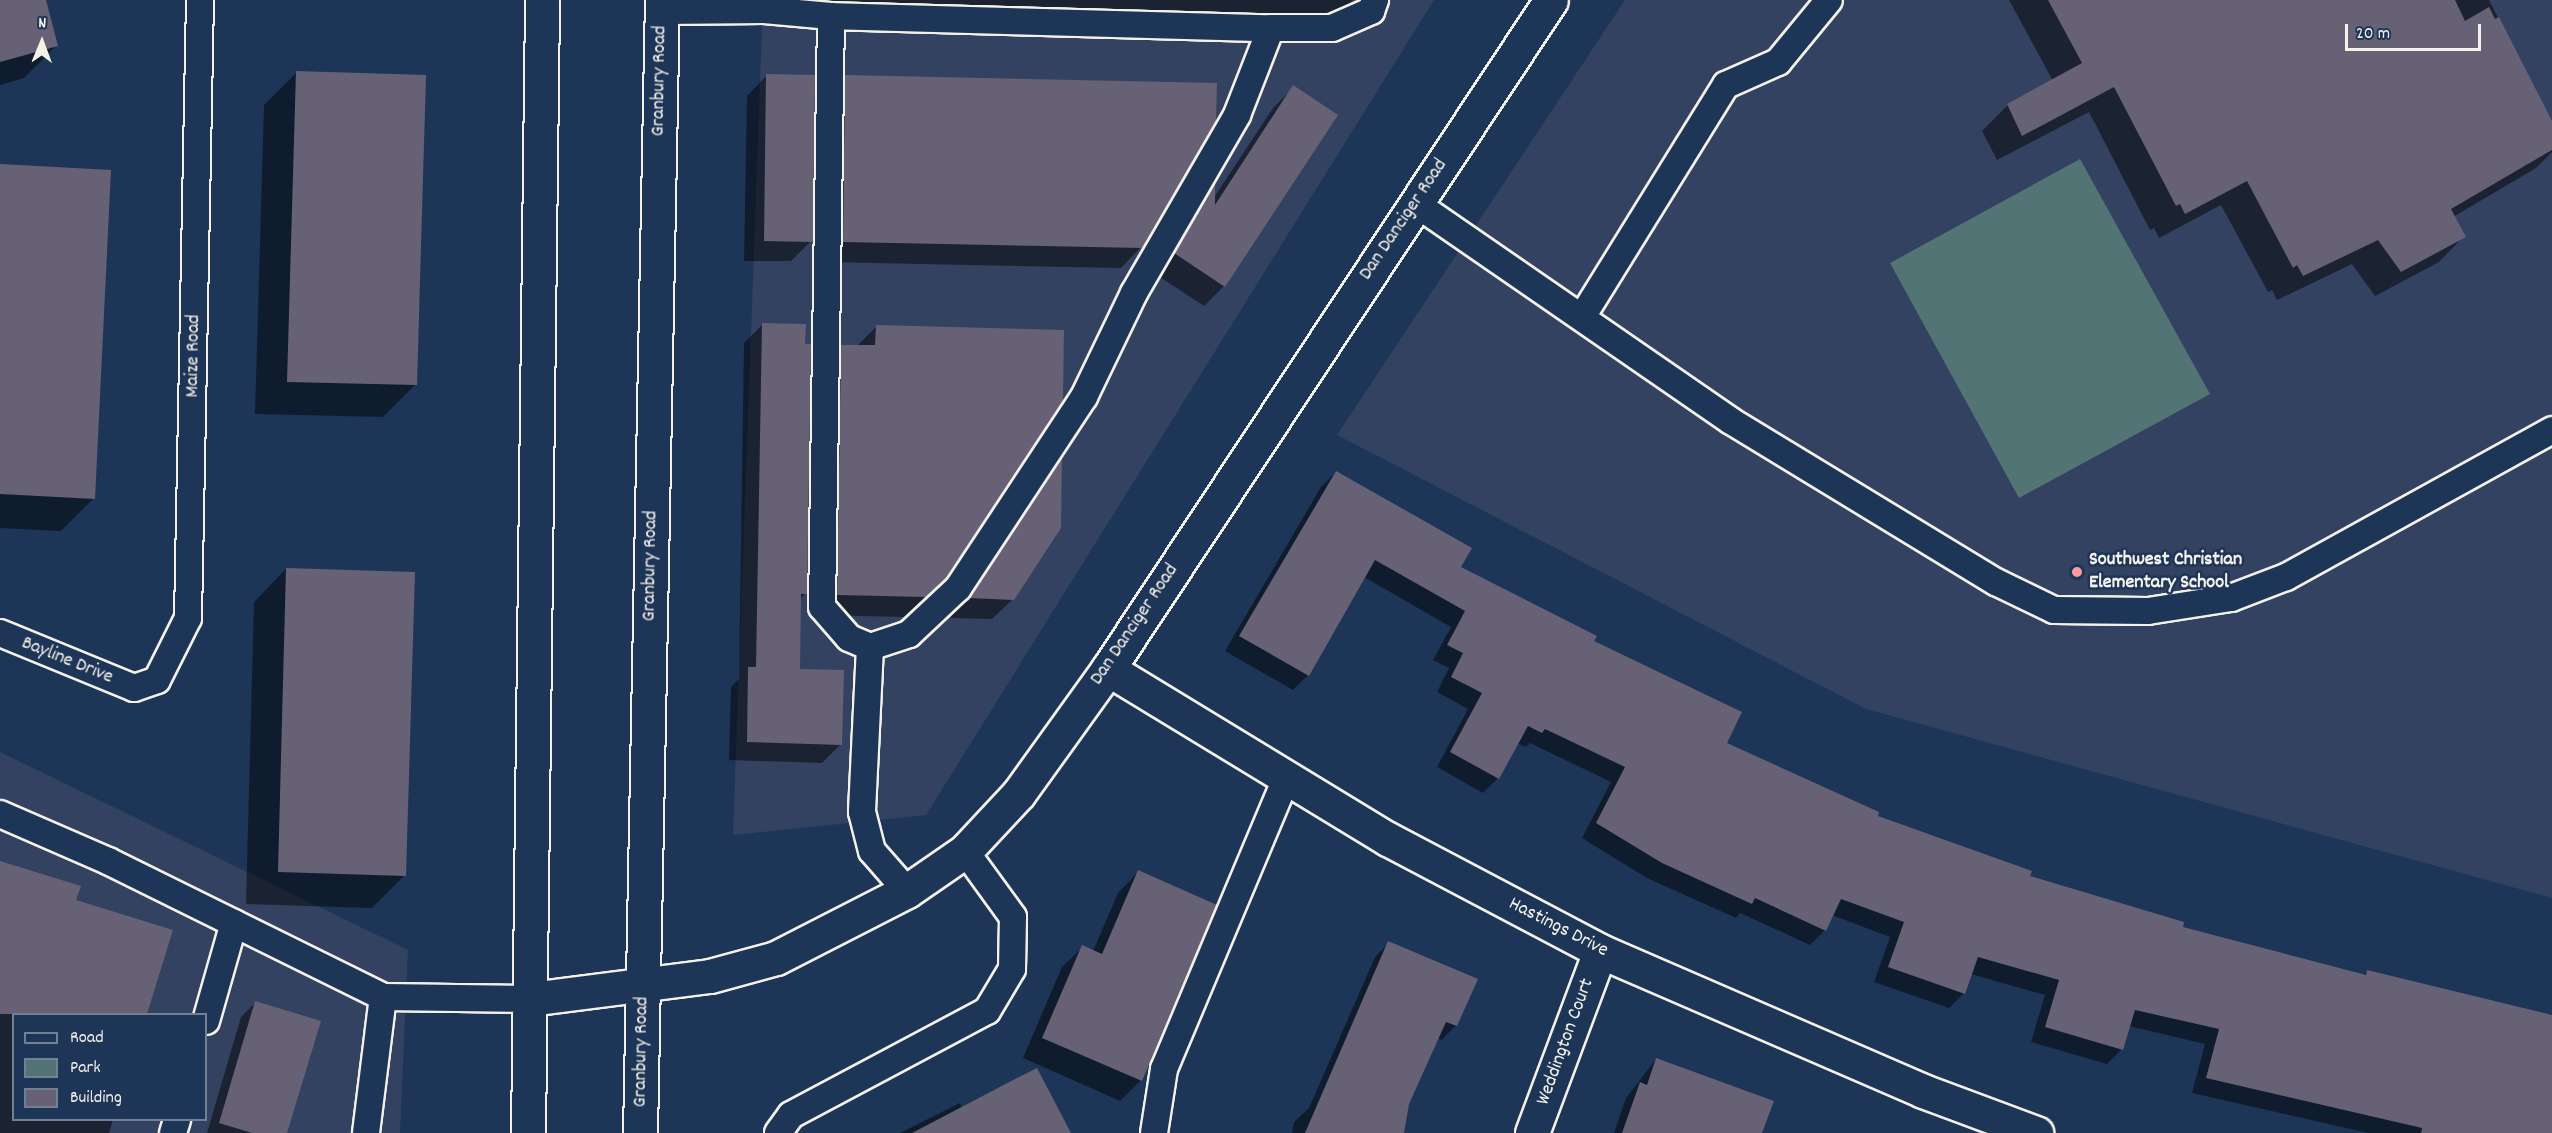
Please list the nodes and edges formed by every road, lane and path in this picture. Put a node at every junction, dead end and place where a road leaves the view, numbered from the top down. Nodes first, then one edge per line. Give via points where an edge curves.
1 (200, 0) edge
2 (542, 0) edge
3 (1375, 0) edge
4 (1551, 0) edge
5 (1829, 0) edge
6 (662, 5) edge
7 (793, 7) edge
8 (831, 16) junction
9 (1271, 28) junction
10 (1415, 203) junction
11 (1582, 317) junction
12 (2552, 430) edge
13 (0, 633) edge
14 (870, 647) junction
15 (1108, 669) junction
16 (134, 688) joint
17 (1286, 779) junction
18 (0, 814) edge
19 (965, 851) junction
20 (907, 891) junction
21 (234, 923) junction
22 (1600, 951) junction
23 (643, 987) junction
24 (383, 997) junction
25 (530, 999) junction
26 (207, 1018) edge
27 (366, 1133) edge
28 (528, 1133) edge
29 (640, 1133) edge
30 (778, 1133) edge
31 (1154, 1133) edge
32 (1532, 1133) edge
33 (2036, 1133) edge

1 - 16 lane, Maize Road via 188,618 157,680
2 - 25 street
3 - 9 lane via 1371,11 1332,28
4 - 10 street, Dan Danciger Road
5 - 11 lane via 1778,62 1726,85
6 - 7 lane
6 - 23 street, Granbury Road
7 - 8 lane
8 - 9 lane
8 - 14 lane via 822,607 849,638
9 - 14 lane via 1237,115 1134,293 1084,398 958,588 909,634
10 - 11 lane
10 - 15 street, Dan Danciger Road
11 - 12 lane via 1731,421 1996,582 2054,610 2148,611 2231,598 2286,577
13 - 16 lane, Bayline Drive
14 - 20 lane via 862,812 872,851
15 - 17 street, Hastings Drive
15 - 19 street, Dan Danciger Road via 1019,793
17 - 22 street, Hastings Drive
17 - 31 lane via 1164,1070
18 - 21 lane
19 - 20 street, Dan Danciger Road
19 - 30 lane via 1013,917 1012,969 987,1011 790,1115
20 - 23 street, Dan Danciger Road via 776,958 711,976
21 - 24 lane
21 - 26 lane
22 - 32 street, Weddington Court
22 - 33 street, Hastings Drive via 1923,1091
23 - 25 street, Dan Danciger Road
23 - 29 street, Granbury Road
24 - 25 lane
24 - 27 lane
25 - 28 street

